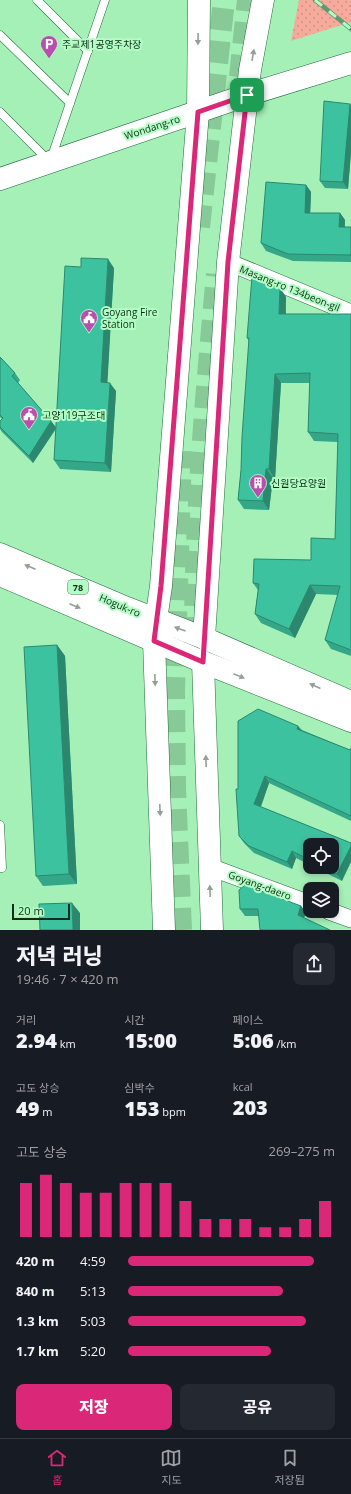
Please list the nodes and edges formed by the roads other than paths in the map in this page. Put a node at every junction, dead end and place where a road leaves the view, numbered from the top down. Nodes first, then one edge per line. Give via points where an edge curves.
1 (37, 0) edge
2 (106, 0) edge
3 (199, 0) edge
4 (263, 0) edge
5 (0, 35) edge
6 (88, 51) junction
7 (351, 63) edge
8 (247, 95) junction
9 (70, 103) junction
10 (0, 112) edge
11 (198, 112) junction
12 (50, 162) junction
13 (0, 178) edge
14 (228, 262) junction
15 (351, 313) edge
16 (0, 554) edge
17 (0, 575) edge
18 (54, 577) junction
19 (24, 584) junction
20 (156, 620) junction
21 (204, 638) junction
22 (154, 641) junction
23 (203, 662) junction
24 (351, 702) edge
25 (351, 721) edge
26 (0, 825) edge
27 (210, 867) junction
28 (0, 868) edge
29 (303, 901) edge
30 (339, 915) edge
31 (351, 919) edge
32 (164, 930) edge
33 (212, 930) edge

1 - 6 lane
2 - 6 lane
3 -> 11 main road
8 -> 4 main road
5 - 9 lane
6 - 9 lane
7 - 8 main road, Wondang-ro
8 - 11 main road, Wondang-ro
8 - 14 main road
9 - 12 lane
10 - 12 lane
11 - 12 main road, Wondang-ro
11 - 20 main road via 161,586
12 - 13 main road, Wondang-ro
14 - 15 street, Masang-ro 134beon-gil
14 - 21 main road
18 -> 16 main road, Hoguk-ro / 78
17 - 19 main road, Hoguk-ro / 78
18 - 19 main road via 58,584 54,589
18 - 20 main road, Hoguk-ro / 78
19 -> 22 main road, Hoguk-ro / 78
21 -> 20 main road, Hoguk-ro / 78
20 - 22 main road
21 - 23 main road
24 -> 21 main road, Hoguk-ro / 78
22 - 23 main road, Hoguk-ro / 78
22 -> 32 main road
23 -> 25 main road, Hoguk-ro / 78
27 -> 23 main road
26 - 28 lane
27 - 29 street, Goyang-daero
33 -> 27 main road
30 - 31 street

